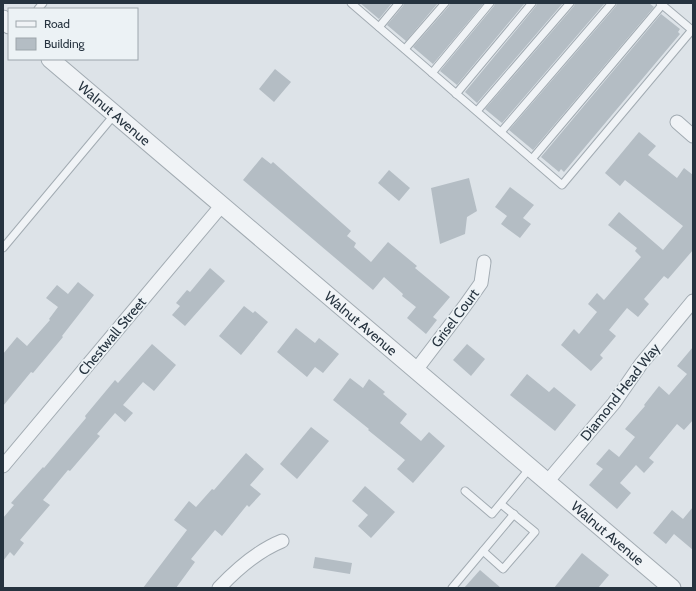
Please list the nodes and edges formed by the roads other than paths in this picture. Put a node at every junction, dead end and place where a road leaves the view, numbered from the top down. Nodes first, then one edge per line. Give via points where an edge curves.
1 (351, 3) edge
2 (399, 3) edge
3 (445, 3) edge
4 (490, 3) edge
5 (532, 3) edge
6 (570, 3) edge
7 (612, 3) edge
8 (661, 4) edge
9 (379, 27) junction
10 (405, 50) junction
11 (51, 60) edge
12 (432, 73) junction
13 (456, 94) junction
14 (477, 111) junction
15 (115, 114) junction
16 (677, 122) dead end
17 (501, 132) junction
18 (693, 136) edge
19 (532, 159) junction
20 (222, 205) junction
21 (3, 248) edge
22 (484, 262) dead end
23 (693, 301) edge
24 (416, 370) junction
25 (3, 466) edge
26 (530, 468) junction
27 (547, 482) junction
28 (465, 491) dead end
29 (501, 504) junction
30 (514, 514) junction
31 (282, 541) dead end
32 (483, 551) junction
33 (667, 587) edge
34 (219, 588) edge
35 (452, 588) edge

1 - 9 lane
2 - 9 lane
3 - 10 lane
4 - 12 lane
5 - 13 lane
6 - 14 lane
7 - 17 lane
8 - 19 lane
8 - 19 lane via 692,30 562,184
9 - 10 lane
10 - 12 lane
11 - 15 street, Walnut Avenue
12 - 13 lane
13 - 14 lane
14 - 17 lane
15 - 20 street, Walnut Avenue
15 - 21 lane
16 - 18 street
17 - 19 lane
20 - 24 street, Walnut Avenue
20 - 25 street, Chestwall Street
22 - 24 street, Grisel Court via 481,283
23 - 27 street, Diamond Head Way via 641,364 614,403
24 - 26 street, Walnut Avenue
26 - 27 street, Walnut Avenue
26 - 29 lane
27 - 33 street, Walnut Avenue
28 - 29 lane via 492,514
29 - 30 lane
30 - 32 lane
30 - 32 lane via 535,532 503,569
31 - 34 street via 268,547 244,564
32 - 35 lane

